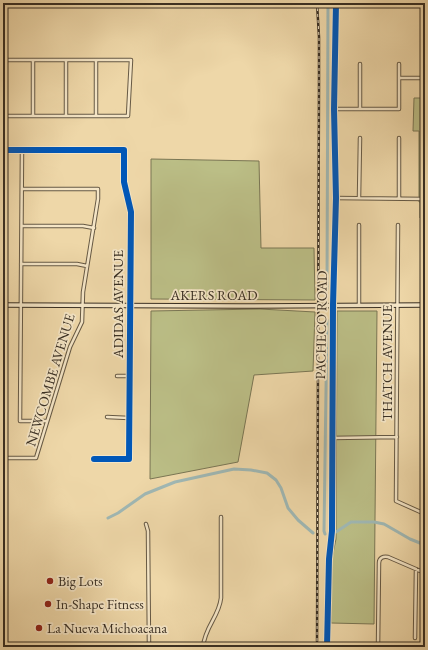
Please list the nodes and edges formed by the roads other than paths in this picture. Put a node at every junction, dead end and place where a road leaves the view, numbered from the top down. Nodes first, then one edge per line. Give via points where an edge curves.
1 (336, 3) edge
2 (3, 60) edge
3 (33, 60) junction
4 (66, 60) junction
5 (96, 60) junction
6 (360, 64) dead end
7 (399, 64) dead end
8 (399, 78) junction
9 (425, 78) edge
10 (334, 109) junction
11 (360, 109) junction
12 (3, 116) edge
13 (33, 116) junction
14 (66, 116) junction
15 (96, 116) junction
16 (360, 138) dead end
17 (399, 138) dead end
18 (3, 150) edge
19 (22, 150) junction
20 (22, 189) junction
21 (336, 198) junction
22 (360, 198) junction
23 (399, 198) junction
24 (425, 199) edge
25 (359, 225) dead end
26 (398, 225) dead end
27 (22, 226) junction
28 (94, 228) junction
29 (21, 264) junction
30 (87, 266) junction
31 (3, 305) edge
32 (21, 305) junction
33 (83, 305) junction
34 (130, 305) junction
35 (333, 305) junction
36 (358, 305) junction
37 (398, 305) junction
38 (425, 305) edge
39 (117, 376) dead end
40 (130, 376) junction
41 (107, 418) dead end
42 (129, 418) junction
43 (48, 421) junction
44 (397, 437) junction
45 (332, 438) junction
46 (3, 458) edge
47 (94, 458) dead end
48 (425, 514) edge
49 (221, 517) dead end
50 (146, 524) dead end
51 (416, 569) junction
52 (425, 573) edge
53 (415, 638) dead end
54 (149, 647) edge
55 (203, 647) edge
56 (327, 647) edge
57 (378, 647) edge

1 - 10 street, PACHECO ROAD
2 - 3 street
3 - 4 street
3 - 13 street
4 - 5 street
4 - 14 street
5 - 15 street
5 - 15 street via 131,60 128,116
6 - 11 street
7 - 8 street
8 - 9 street
8 - 11 street via 399,109
10 - 11 street
10 - 21 street, PACHECO ROAD
12 - 13 street
13 - 14 street
14 - 15 street
16 - 22 street
17 - 23 street
18 - 19 street
19 - 20 street
19 - 34 street, ADIDAS AVENUE via 124,150 124,182 131,212
20 - 27 street
20 - 28 street, NEWCOMBE AVENUE via 98,189
21 - 22 street
21 - 35 street, PACHECO ROAD
22 - 23 street
23 - 24 street
25 - 36 street
26 - 37 street, THATCH AVENUE
27 - 28 street
27 - 29 street
28 - 30 street, NEWCOMBE AVENUE
29 - 30 street
29 - 32 street
30 - 33 street, NEWCOMBE AVENUE
31 - 32 street, AKERS ROAD
32 - 33 street, AKERS ROAD
32 - 43 street via 20,421
33 - 34 street, AKERS ROAD
33 - 43 street, NEWCOMBE AVENUE via 80,327 70,347
34 - 35 street, AKERS ROAD
34 - 40 street, ADIDAS AVENUE
35 - 36 street, AKERS ROAD
35 - 45 street, PACHECO ROAD
36 - 37 street, AKERS ROAD
37 - 38 street, AKERS ROAD
37 - 44 street, THATCH AVENUE
39 - 40 street
40 - 42 street, ADIDAS AVENUE
41 - 42 street
42 - 47 street, ADIDAS AVENUE via 129,459
43 - 46 street, NEWCOMBE AVENUE via 36,458
44 - 45 street
44 - 48 street, THATCH AVENUE via 396,502
45 - 56 street, PACHECO ROAD via 332,531
49 - 55 street via 221,603 207,630
50 - 54 street
51 - 52 street
51 - 53 street
51 - 57 street via 388,557 382,558 378,563

